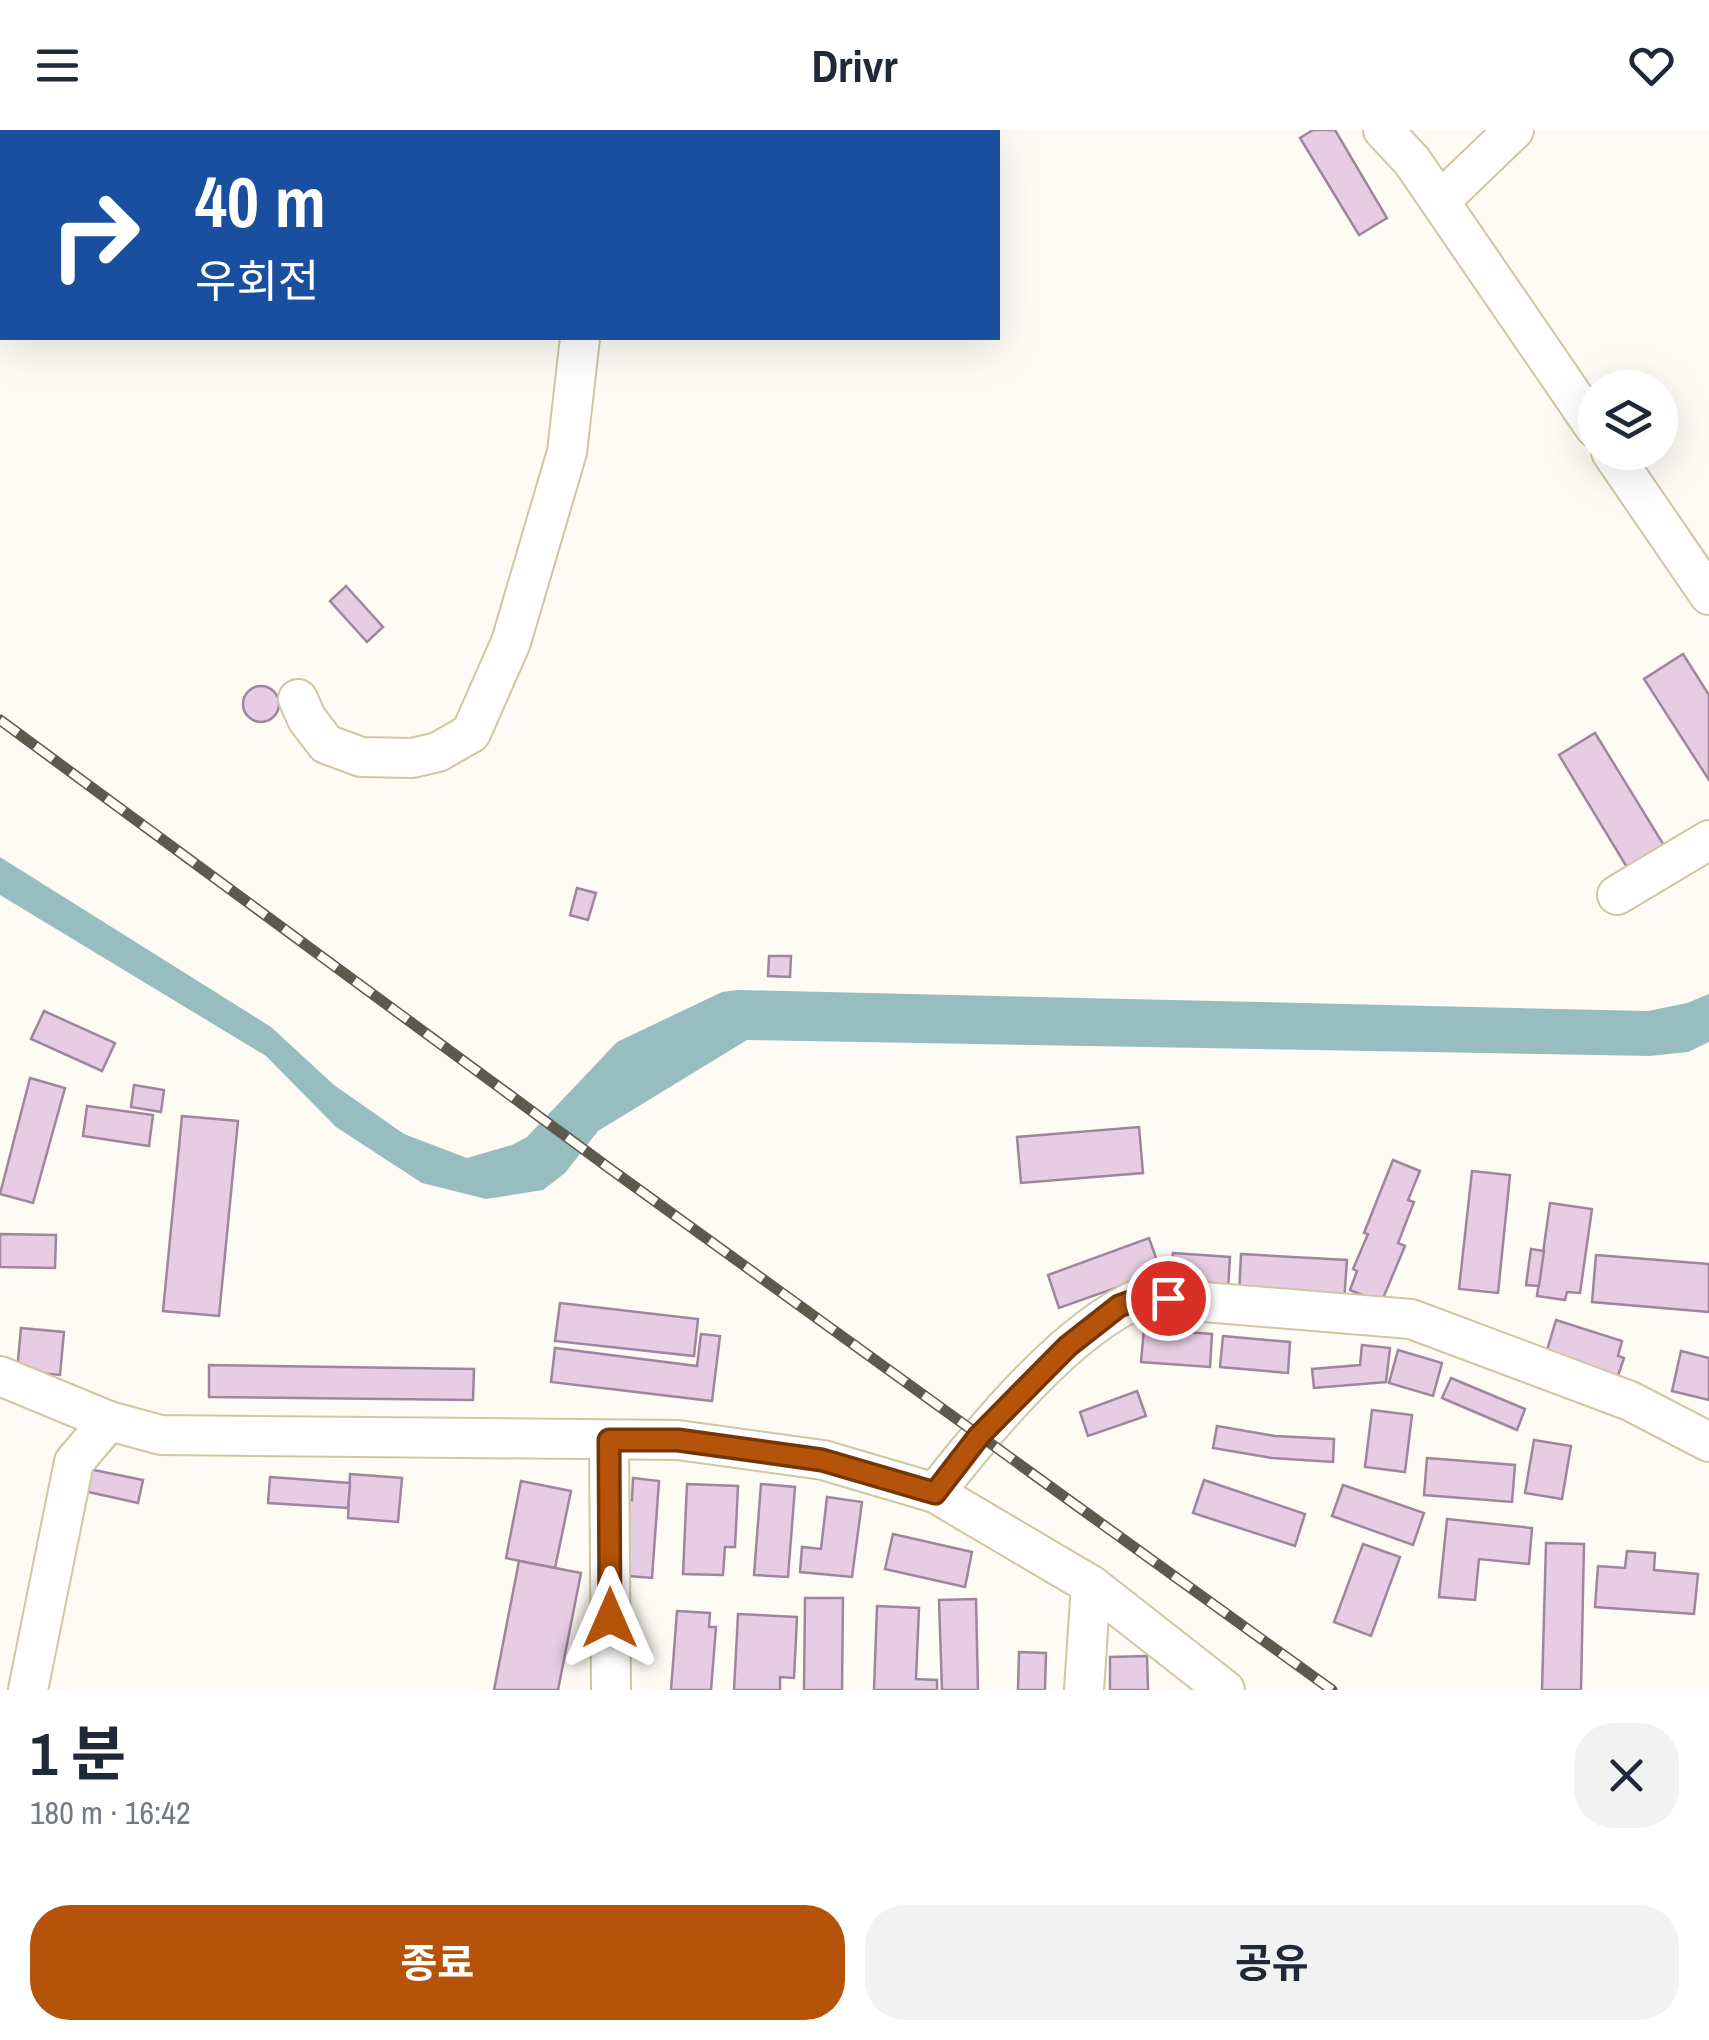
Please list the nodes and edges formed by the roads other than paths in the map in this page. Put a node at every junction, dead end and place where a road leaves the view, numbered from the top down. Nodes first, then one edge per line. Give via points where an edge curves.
1 (1383, 130) edge
2 (1514, 130) edge
3 (1440, 201) junction
4 (580, 340) edge
5 (1578, 403) edge
6 (1624, 470) edge
7 (1709, 595) edge
8 (298, 699) dead end
9 (1709, 840) edge
10 (1617, 895) dead end
11 (0, 1376) edge
12 (108, 1422) junction
13 (609, 1440) junction
14 (1709, 1442) edge
15 (935, 1493) junction
16 (1090, 1585) junction
17 (28, 1690) edge
18 (610, 1690) edge
19 (1084, 1690) edge
20 (1225, 1690) edge

1 - 3 street
2 - 3 street
3 - 5 street
4 - 8 street via 567,452 511,642 471,733 412,758 361,757 326,744
6 - 7 street
9 - 10 street
11 - 12 street
12 - 13 street via 162,1435
12 - 17 street via 74,1462
13 - 15 street via 678,1440 822,1460
13 - 18 street
14 - 15 street via 1630,1401 1410,1319 1144,1297 1119,1306 1068,1346 979,1436
15 - 16 street
16 - 19 street
16 - 20 street

